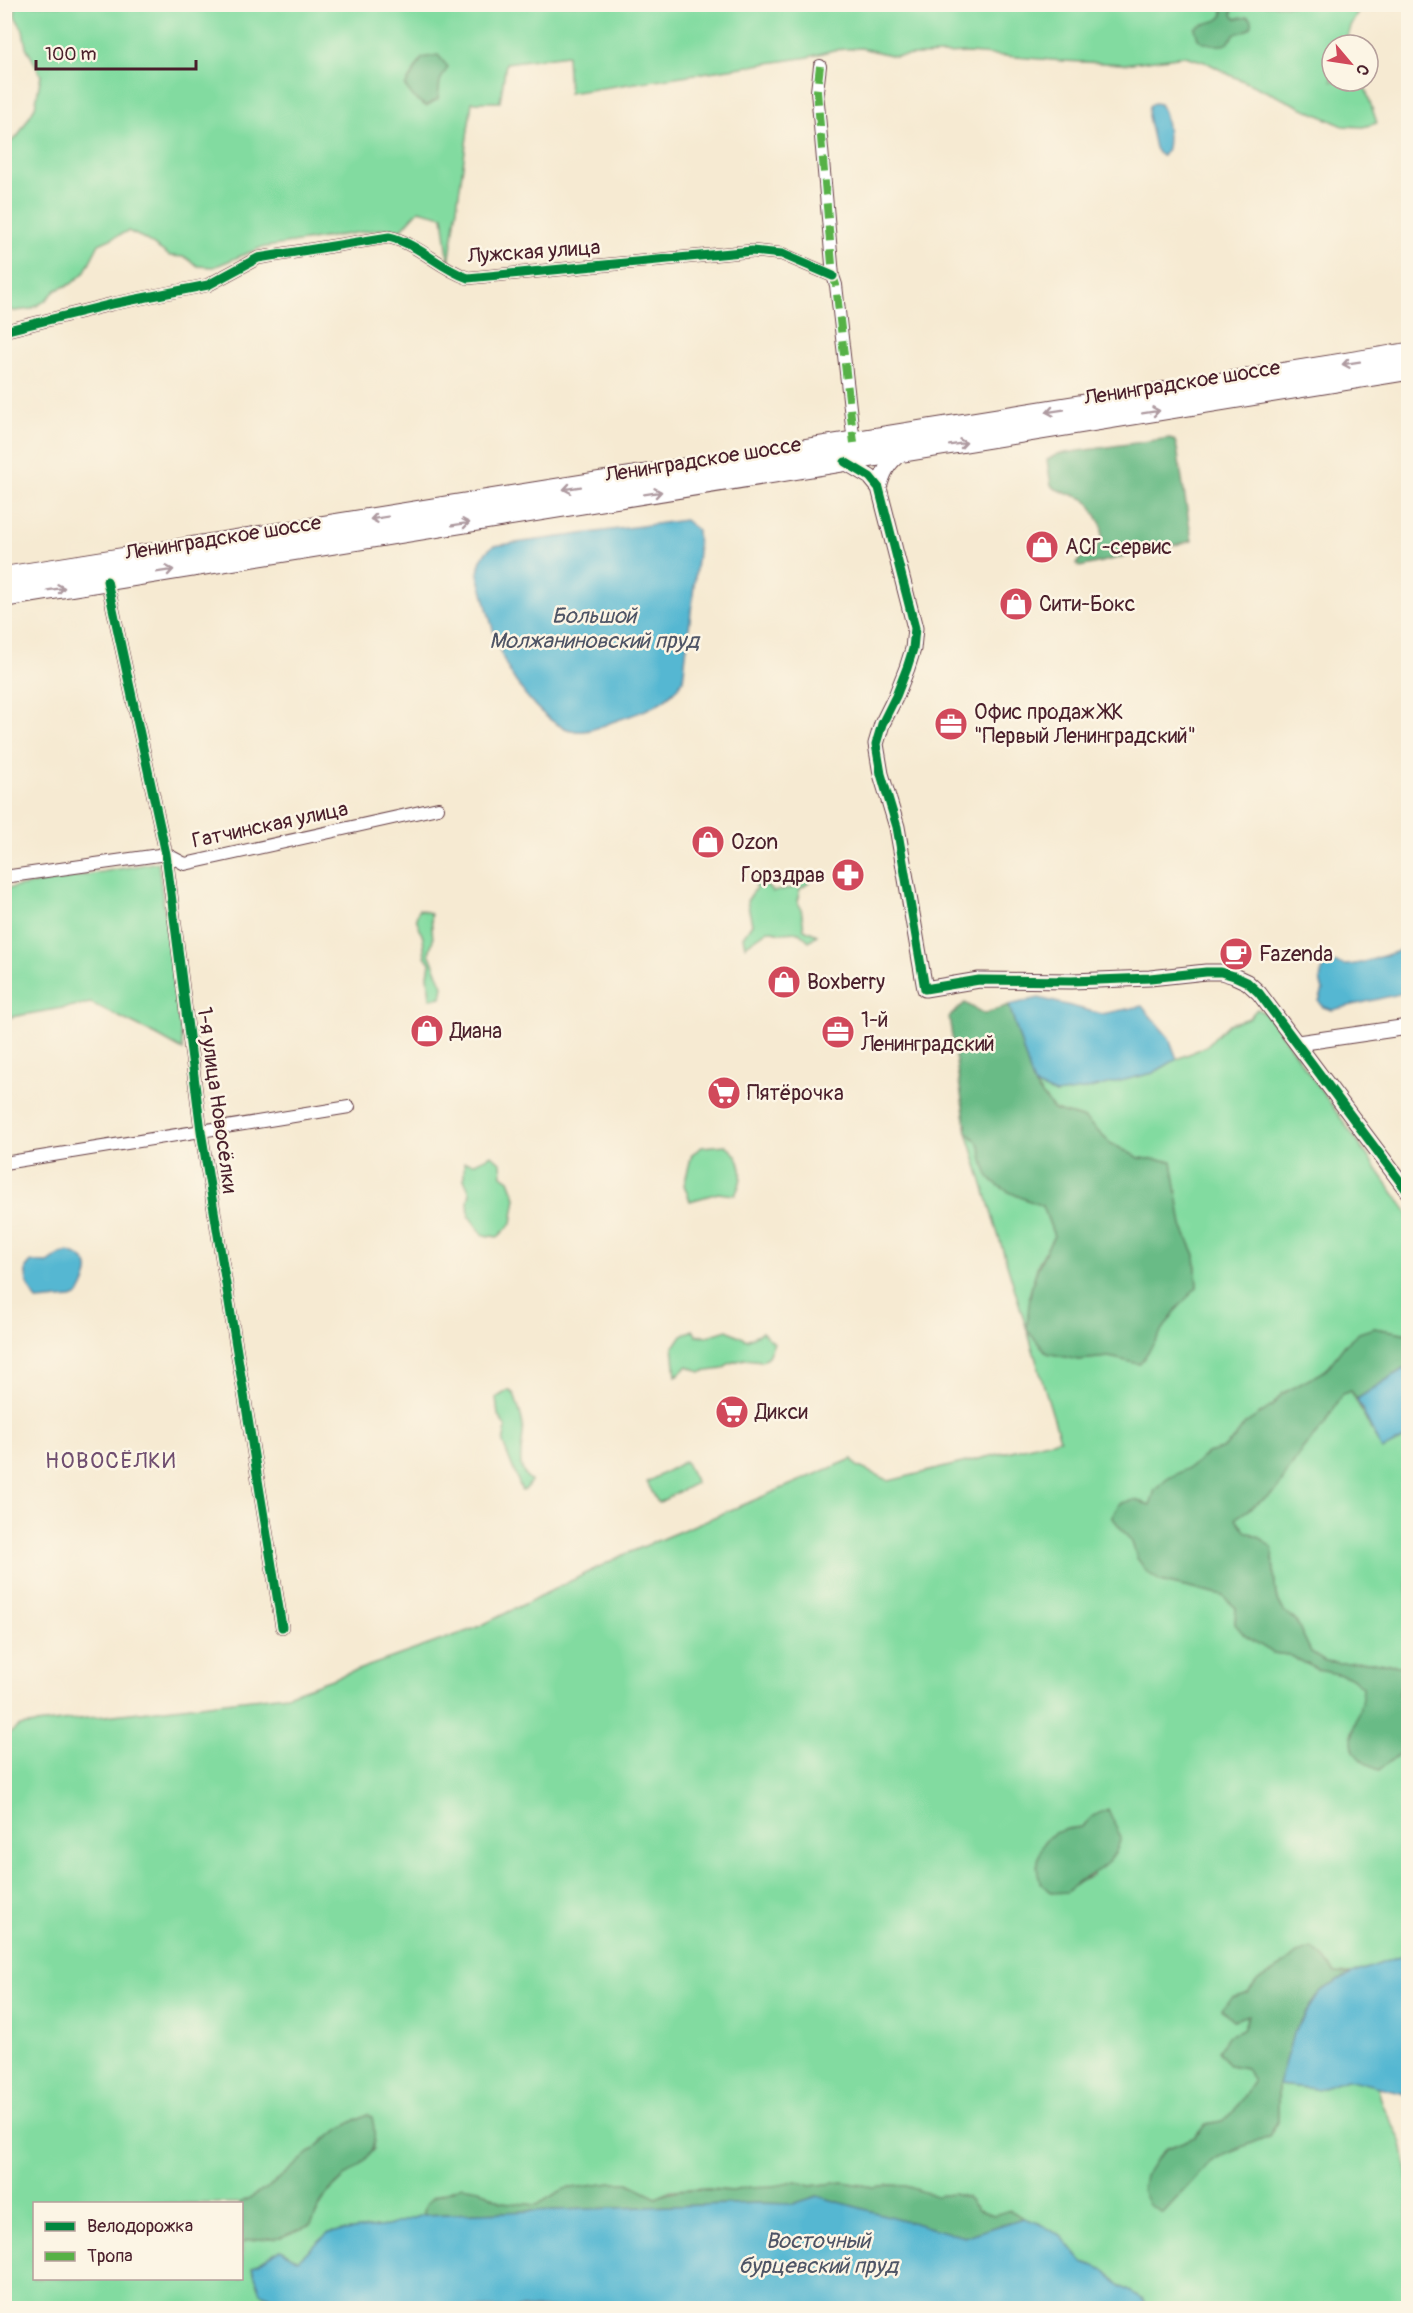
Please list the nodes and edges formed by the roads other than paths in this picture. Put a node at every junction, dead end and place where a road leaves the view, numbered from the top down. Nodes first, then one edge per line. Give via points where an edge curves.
1 (820, 66) dead end
2 (833, 276) junction
3 (4, 331) edge
4 (1408, 353) edge
5 (1408, 370) edge
6 (854, 443) junction
7 (901, 453) junction
8 (845, 462) junction
9 (879, 488) junction
10 (4, 577) edge
11 (107, 581) junction
12 (4, 597) edge
13 (438, 808) dead end
14 (166, 854) junction
15 (4, 877) edge
16 (1408, 1027) edge
17 (1298, 1043) junction
18 (349, 1107) dead end
19 (201, 1131) junction
20 (4, 1163) edge
21 (1408, 1192) edge
22 (282, 1627) dead end

1 - 2 street via 817,91
2 - 3 street, Лужская улица via 782,254 752,251 468,278 451,272 404,240 389,237 258,258 207,285
2 - 6 street
4 -> 6 highway, Ленинградское шоссе
7 -> 5 highway, Ленинградское шоссе
6 -> 10 highway, Ленинградское шоссе
7 - 8 highway, Ленинградское шоссе
7 - 9 street via 883,472
8 - 9 street
11 -> 8 highway, Ленинградское шоссе
9 - 17 street via 915,628 907,668 876,744 897,827 925,988 979,980 1072,981 1221,972 1247,982 1259,993
12 -> 11 highway, Ленинградское шоссе
11 - 14 street, 1-я улица Новосёлки
13 - 14 street, Гатчинская улица via 185,864
14 - 15 street, Гатчинская улица
14 - 19 street, 1-я улица Новосёлки
16 - 17 street
17 - 21 street
18 - 19 street
19 - 20 street
19 - 22 street, 1-я улица Новосёлки

